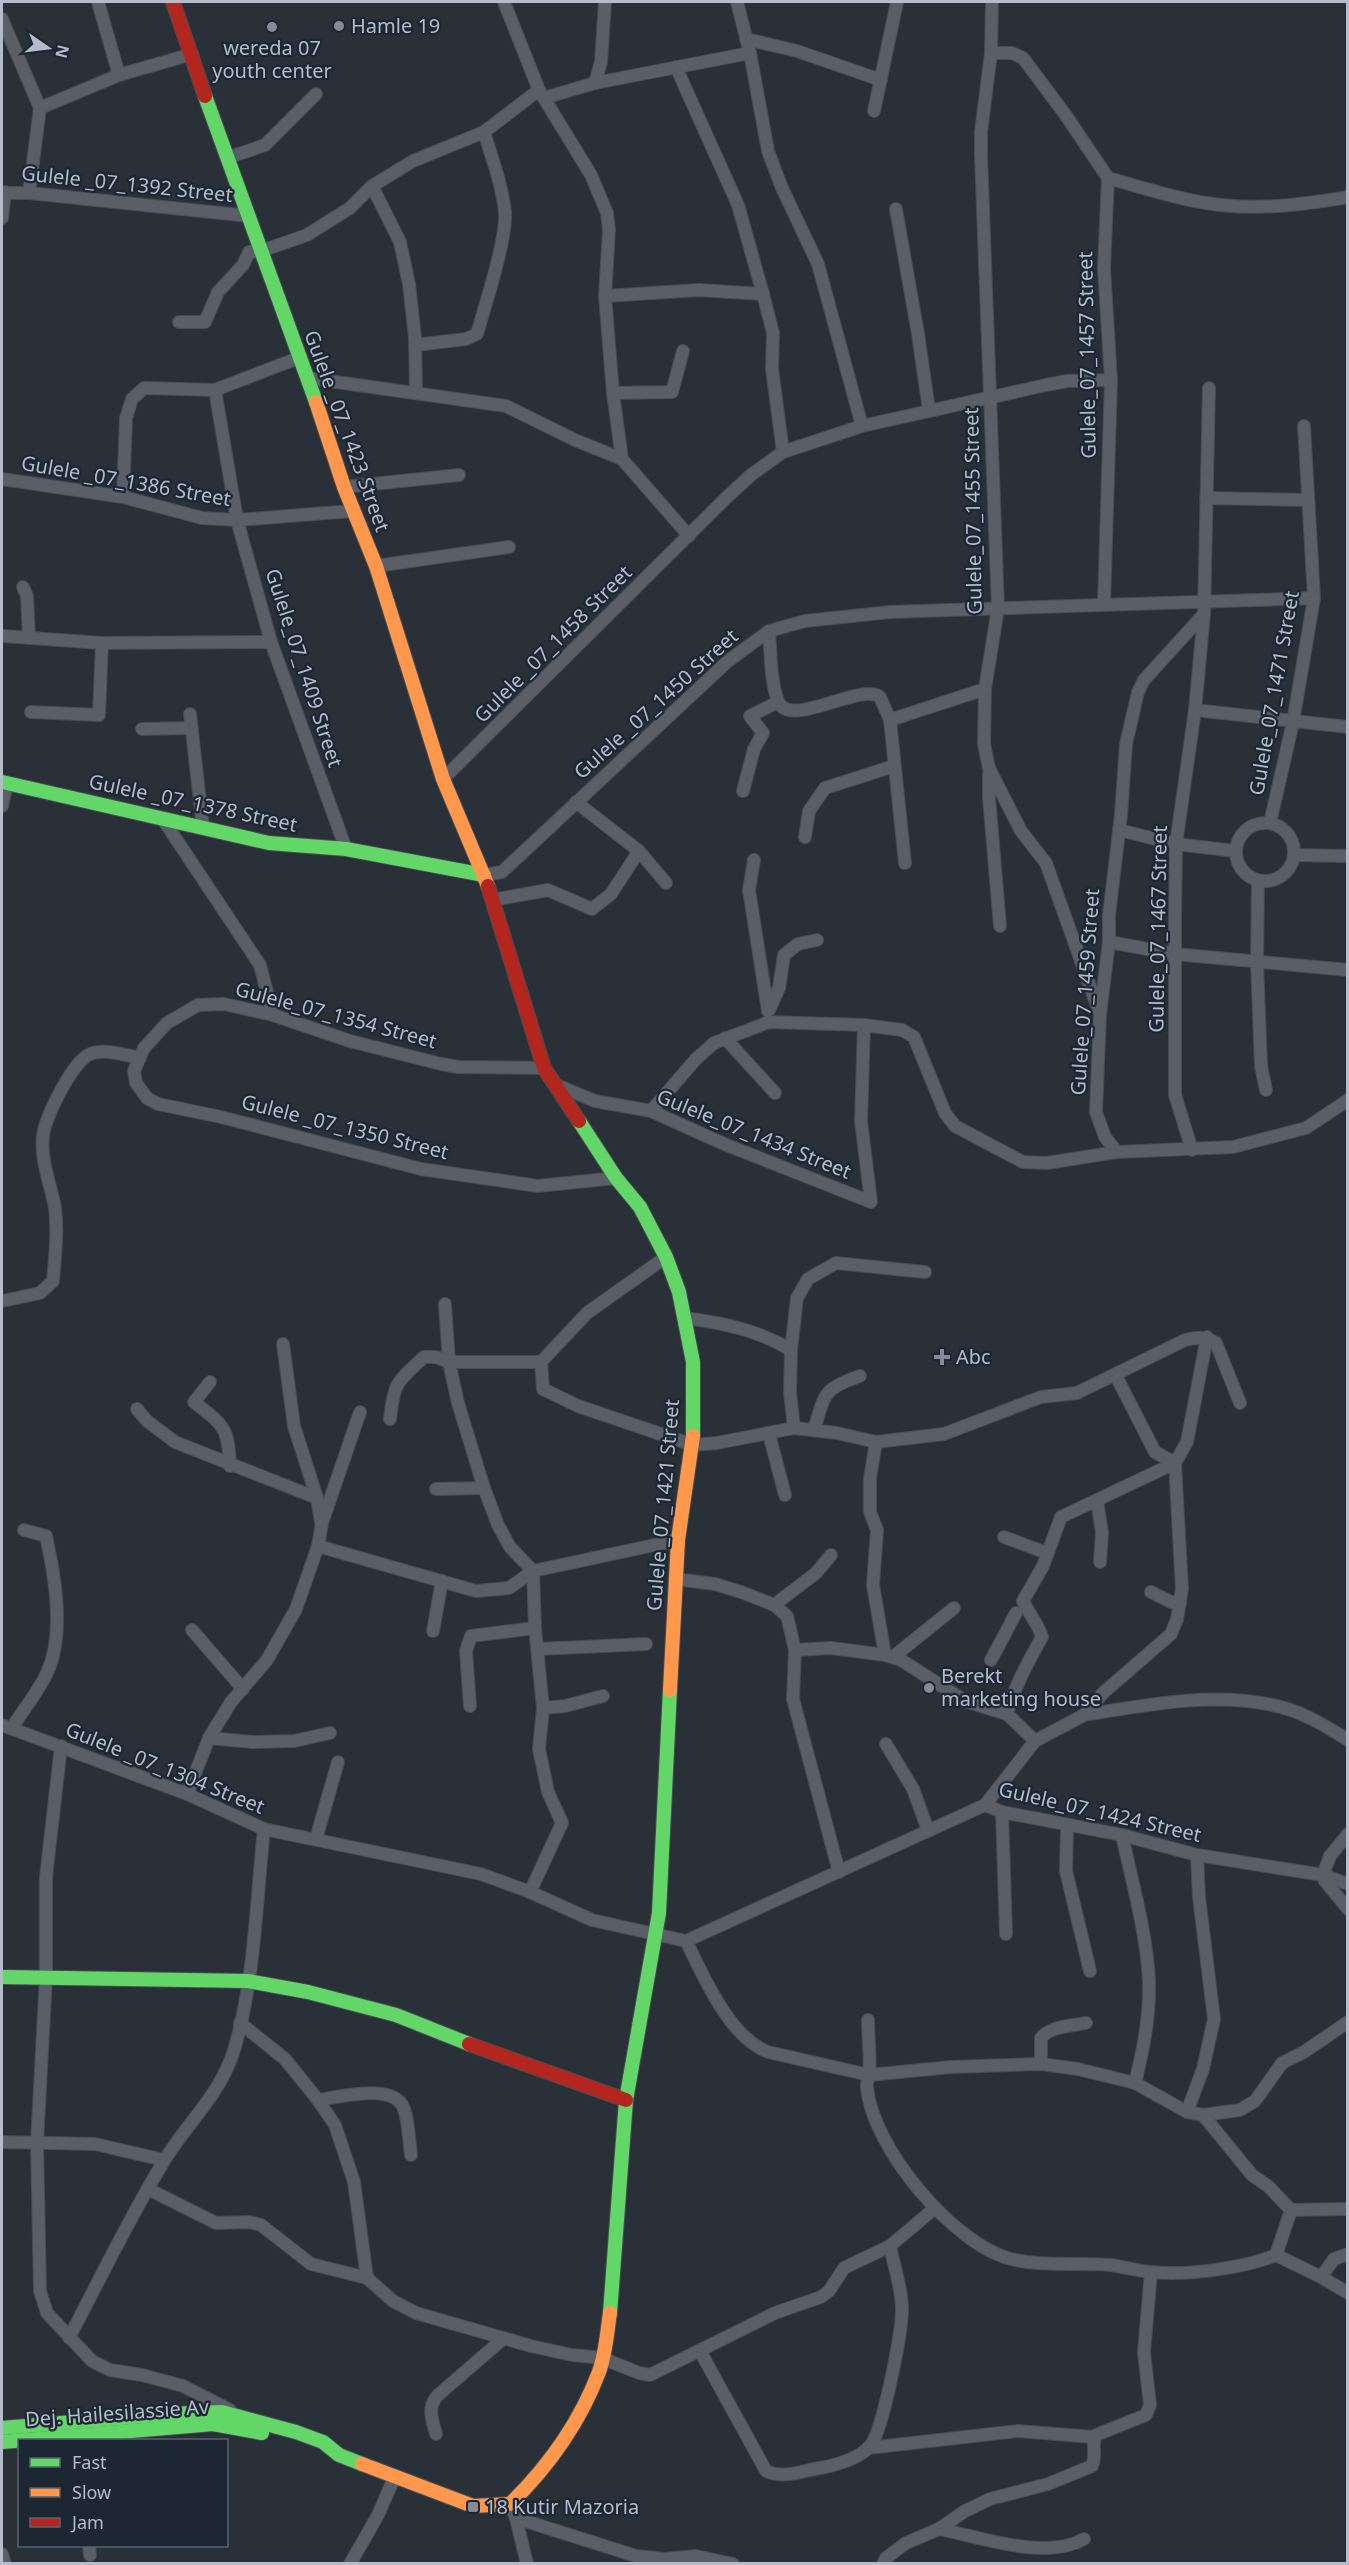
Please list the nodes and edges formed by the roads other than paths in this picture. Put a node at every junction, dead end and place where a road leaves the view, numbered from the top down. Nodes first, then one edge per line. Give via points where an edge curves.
1 (98, 2) edge
2 (172, 2) edge
3 (504, 2) edge
4 (606, 2) edge
5 (736, 2) edge
6 (897, 2) edge
7 (992, 2) edge
8 (2, 19) edge
9 (746, 39) junction
10 (750, 53) junction
11 (991, 53) junction
12 (192, 54) junction
13 (676, 67) junction
14 (119, 75) junction
15 (881, 80) junction
16 (595, 83) junction
17 (316, 94) dead end
18 (542, 94) junction
19 (40, 108) junction
20 (874, 111) dead end
21 (484, 132) junction
22 (227, 158) junction
23 (1108, 178) junction
24 (372, 186) junction
25 (3, 193) edge
26 (29, 193) junction
27 (1347, 197) edge
28 (896, 208) dead end
29 (249, 216) junction
30 (2, 218) edge
31 (261, 251) junction
32 (763, 294) junction
33 (605, 296) junction
34 (179, 322) dead end
35 (415, 345) junction
36 (683, 351) dead end
37 (301, 357) junction
38 (308, 378) junction
39 (1111, 380) junction
40 (1209, 388) dead end
41 (215, 390) junction
42 (416, 391) junction
43 (613, 393) junction
44 (990, 396) junction
45 (929, 410) junction
46 (862, 426) junction
47 (1304, 426) dead end
48 (783, 452) junction
49 (622, 459) junction
50 (459, 476) dead end
51 (2, 480) edge
52 (344, 488) junction
53 (123, 497) junction
54 (1206, 498) junction
55 (1308, 500) junction
56 (352, 511) junction
57 (237, 520) junction
58 (689, 536) junction
59 (509, 547) dead end
60 (376, 566) junction
61 (23, 586) dead end
62 (1314, 598) junction
63 (1204, 601) junction
64 (1104, 604) junction
65 (998, 608) junction
66 (1204, 614) junction
67 (769, 631) junction
68 (2, 636) edge
69 (29, 638) junction
70 (271, 642) junction
71 (102, 643) junction
72 (985, 689) junction
73 (778, 702) junction
74 (1195, 710) junction
75 (31, 712) dead end
76 (190, 714) dead end
77 (890, 720) junction
78 (1293, 722) junction
79 (1347, 727) edge
80 (192, 728) junction
81 (142, 729) dead end
82 (894, 766) junction
83 (988, 768) junction
84 (443, 779) junction
85 (4, 783) edge
86 (743, 791) dead end
87 (576, 802) junction
88 (2, 806) edge
89 (162, 818) junction
90 (1270, 823) junction
91 (203, 828) junction
92 (1119, 830) junction
93 (805, 837) dead end
94 (1176, 844) junction
95 (346, 849) junction
96 (639, 851) junction
97 (1235, 851) junction
98 (1294, 855) junction
99 (1347, 856) edge
100 (754, 860) dead end
101 (905, 863) dead end
102 (484, 874) junction
103 (1258, 881) junction
104 (666, 883) dead end
105 (492, 900) junction
106 (1000, 926) dead end
107 (817, 940) dead end
108 (1109, 942) junction
109 (1175, 954) junction
110 (1257, 962) junction
111 (1347, 970) edge
112 (1100, 1014) junction
113 (273, 1015) junction
114 (769, 1016) junction
115 (864, 1025) junction
116 (725, 1038) junction
117 (140, 1058) junction
118 (544, 1068) junction
119 (554, 1084) junction
120 (1266, 1090) dead end
121 (775, 1093) dead end
122 (1347, 1100) edge
123 (651, 1111) junction
124 (1192, 1149) junction
125 (1117, 1152) junction
126 (616, 1178) junction
127 (666, 1257) junction
128 (925, 1272) dead end
129 (2, 1301) edge
130 (445, 1304) dead end
131 (685, 1318) junction
132 (1207, 1337) junction
133 (283, 1344) dead end
134 (791, 1350) junction
135 (449, 1362) junction
136 (541, 1362) junction
137 (860, 1376) dead end
138 (1116, 1376) junction
139 (210, 1382) dead end
140 (1240, 1404) dead end
141 (137, 1409) dead end
142 (360, 1412) dead end
143 (390, 1419) dead end
144 (794, 1428) junction
145 (814, 1431) junction
146 (769, 1434) junction
147 (876, 1442) junction
148 (693, 1445) junction
149 (1175, 1463) junction
150 (230, 1466) junction
151 (484, 1488) junction
152 (436, 1489) dead end
153 (784, 1495) dead end
154 (317, 1498) junction
155 (1097, 1501) junction
156 (322, 1523) junction
157 (24, 1530) dead end
158 (1004, 1537) dead end
159 (678, 1540) junction
160 (318, 1546) junction
161 (1047, 1553) junction
162 (831, 1555) dead end
163 (1100, 1562) dead end
164 (533, 1571) junction
165 (675, 1579) junction
166 (442, 1581) junction
167 (1151, 1592) dead end
168 (1180, 1603) junction
169 (774, 1605) junction
170 (954, 1608) dead end
171 (1030, 1618) junction
172 (535, 1628) junction
173 (192, 1630) dead end
174 (433, 1631) dead end
175 (646, 1644) dead end
176 (538, 1649) junction
177 (795, 1650) junction
178 (889, 1656) junction
179 (991, 1660) dead end
180 (243, 1689) junction
181 (603, 1696) dead end
182 (470, 1706) dead end
183 (543, 1708) junction
184 (1008, 1714) junction
185 (1084, 1715) junction
186 (7, 1726) edge
187 (330, 1732) dead end
188 (209, 1738) junction
189 (1347, 1740) edge
190 (1035, 1741) junction
191 (886, 1744) dead end
192 (61, 1746) junction
193 (338, 1762) dead end
194 (187, 1794) junction
195 (985, 1805) junction
196 (1002, 1812) junction
197 (1067, 1827) junction
198 (264, 1829) junction
199 (928, 1830) junction
200 (1347, 1834) edge
201 (1122, 1836) junction
202 (316, 1839) junction
203 (1197, 1855) junction
204 (839, 1872) junction
205 (1323, 1875) junction
206 (1347, 1884) edge
207 (530, 1892) junction
208 (1347, 1909) edge
209 (1006, 1934) dead end
210 (654, 1935) junction
211 (686, 1941) junction
212 (1090, 1971) dead end
213 (2, 1977) edge
214 (46, 1977) junction
215 (248, 1981) junction
216 (868, 2020) dead end
217 (1347, 2022) edge
218 (240, 2023) junction
219 (1086, 2023) dead end
220 (1041, 2064) junction
221 (869, 2075) junction
222 (1135, 2083) junction
223 (318, 2100) junction
224 (626, 2100) junction
225 (1187, 2112) junction
226 (1203, 2115) junction
227 (2, 2142) edge
228 (37, 2143) junction
229 (411, 2155) dead end
230 (164, 2160) junction
231 (148, 2189) junction
232 (934, 2208) junction
233 (1347, 2209) edge
234 (1291, 2210) junction
235 (890, 2246) junction
236 (1276, 2254) junction
237 (1347, 2254) edge
238 (1151, 2272) junction
239 (367, 2277) junction
240 (1321, 2277) junction
241 (1347, 2293) edge
242 (69, 2338) junction
243 (504, 2338) junction
244 (700, 2351) junction
245 (602, 2358) junction
246 (241, 2416) junction
247 (2, 2428) edge
248 (436, 2434) dead end
249 (1094, 2437) junction
250 (78, 2438) edge
251 (59, 2439) edge
252 (18, 2441) edge
253 (2, 2442) edge
254 (868, 2448) junction
255 (339, 2455) junction
256 (395, 2476) junction
257 (510, 2504) junction
258 (516, 2518) junction
259 (939, 2529) junction
260 (1084, 2539) dead end
261 (2, 2554) edge
262 (5, 2564) edge
263 (350, 2564) edge
264 (527, 2564) edge
265 (733, 2564) edge
266 (883, 2564) edge

1 - 14 street
2 - 12 main road, Gulele _07_1423 Street
3 - 18 street
4 - 16 street via 601,62
5 - 9 street
6 - 15 street
7 - 11 street, Gulele_07_1455 Street
8 - 19 street
9 - 10 street
9 - 15 street via 797,51
10 - 13 street
10 - 46 street via 768,151 818,264
11 - 23 street via 1012,53 1023,58
11 - 44 street, Gulele_07_1455 Street via 981,132
12 - 14 street
12 - 22 main road, Gulele _07_1423 Street
13 - 16 street
13 - 32 street via 738,205
14 - 19 street
15 - 20 street
16 - 18 street
17 - 22 street via 265,145
18 - 21 street
18 - 33 street via 591,175 607,213
19 - 26 street
21 - 24 street via 413,161
21 - 35 street via 505,215 477,334 466,339
22 - 29 main road, Gulele _07_1423 Street
23 - 27 street via 1229,206 1291,206
23 - 39 street, Gulele_07_1457 Street via 1104,268
24 - 31 street via 350,208 307,235
24 - 35 street via 400,242
25 - 26 street, Gulele _07_1392 Street
25 - 30 street
26 - 29 street, Gulele _07_1392 Street
28 - 45 street
29 - 31 main road, Gulele _07_1423 Street
31 - 34 street via 249,252 243,265 218,292 205,322
31 - 37 main road, Gulele _07_1423 Street
32 - 33 street via 699,290
32 - 48 street via 773,333 772,369
33 - 43 street
35 - 42 street
36 - 43 street via 672,392
37 - 38 main road, Gulele _07_1423 Street
37 - 41 street
38 - 42 street
38 - 52 main road, Gulele _07_1423 Street
39 - 44 street, Gulele _07_1458 Street via 1067,381
39 - 64 street, Gulele_07_1457 Street
40 - 54 street, Gulele_07_1467 Street
41 - 53 street via 144,388 132,399 126,418
41 - 57 street, Gulele_07_1409 Street
42 - 49 street via 506,406
43 - 49 street
44 - 45 street, Gulele _07_1458 Street
44 - 65 street, Gulele_07_1455 Street
45 - 46 street, Gulele _07_1458 Street
46 - 48 street, Gulele _07_1458 Street
47 - 55 street, Gulele_07_1471 Street
48 - 58 street, Gulele _07_1458 Street via 751,475
49 - 58 street
50 - 52 street
51 - 53 street, Gulele _07_1386 Street
52 - 56 main road, Gulele _07_1423 Street
53 - 57 street, Gulele _07_1386 Street via 202,518
54 - 55 street
54 - 63 street, Gulele_07_1467 Street
55 - 62 street, Gulele_07_1471 Street
56 - 57 street, Gulele _07_1386 Street
56 - 60 main road, Gulele _07_1423 Street
57 - 70 street, Gulele_07_1409 Street
58 - 84 street, Gulele _07_1458 Street
59 - 60 street
60 - 84 main road, Gulele _07_1423 Street
61 - 69 street
62 - 63 street, Gulele _07_1450 Street
62 - 78 street, Gulele_07_1471 Street
63 - 64 street, Gulele _07_1450 Street
63 - 66 street, Gulele_07_1467 Street
64 - 65 street, Gulele _07_1450 Street
65 - 67 street, Gulele _07_1450 Street via 880,613 805,621
65 - 72 street, Gulele_07_1455 Street
66 - 74 street, Gulele_07_1467 Street
66 - 92 street, Gulele_07_1459 Street via 1144,680 1138,692 1126,744
67 - 73 street
67 - 87 street, Gulele _07_1450 Street via 728,661
68 - 69 street
69 - 71 street
70 - 71 street
70 - 95 street, Gulele_07_1409 Street
71 - 75 street via 99,715
72 - 77 street
72 - 83 street, Gulele_07_1455 Street via 984,744
73 - 77 street via 789,710 803,710 876,694
73 - 86 street via 750,716 763,733 754,749
74 - 78 street
74 - 94 street, Gulele_07_1467 Street
76 - 80 street
77 - 82 street
78 - 79 street
78 - 90 street, Gulele_07_1471 Street
80 - 81 street
80 - 91 street
82 - 93 street via 825,788 809,811
82 - 101 street
83 - 106 street
83 - 112 street, Gulele_07_1455 Street via 1021,831 1046,863
84 - 102 main road, Gulele _07_1423 Street
85 - 88 street
85 - 89 main road, Gulele _07_1378 Street
87 - 96 street
87 - 102 street, Gulele _07_1450 Street via 502,872
89 - 91 main road, Gulele _07_1378 Street
89 - 113 street via 260,965
90 - 97 street via 1251,826
90 - 98 street via 1287,832
91 - 95 main road, Gulele _07_1378 Street via 269,843
92 - 94 street
92 - 108 street, Gulele_07_1459 Street
94 - 97 street
94 - 109 street, Gulele_07_1467 Street
95 - 102 main road, Gulele _07_1378 Street
96 - 104 street
96 - 105 street via 611,894 592,909 548,890
97 - 103 street via 1242,870
98 - 99 street
98 - 103 street via 1285,874 1268,882
100 - 114 street via 749,890
102 - 105 main road, Gulele _07_1421 Street
103 - 110 street
105 - 118 main road, Gulele _07_1421 Street
107 - 114 street via 798,944 784,955 780,988
108 - 109 street
108 - 112 street, Gulele_07_1459 Street
109 - 110 street
109 - 124 street, Gulele_07_1467 Street via 1175,1095
110 - 111 street
110 - 120 street via 1261,1066
112 - 125 street, Gulele_07_1459 Street via 1096,1113 1105,1137
113 - 117 street, Gulele_07_1354 Street via 224,1004 198,1005 167,1023
113 - 118 street, Gulele_07_1354 Street via 350,1041 441,1064
114 - 115 street
114 - 116 street
115 - 123 street, Gulele_07_1434 Street via 861,1121 871,1202
115 - 125 street via 902,1030 914,1037 945,1113 955,1126 1002,1153 1023,1162 1047,1163
116 - 121 street
116 - 123 street via 696,1059
117 - 126 street, Gulele _07_1350 Street via 134,1071 136,1083 147,1098 158,1104 422,1169 538,1186
117 - 129 street via 104,1051 89,1054 78,1062 65,1083 43,1135 55,1210 53,1281 40,1293
118 - 119 main road, Gulele _07_1421 Street
119 - 123 street, Gulele_07_1434 Street via 595,1101
119 - 126 main road, Gulele _07_1421 Street
122 - 124 street via 1306,1128 1233,1147
124 - 125 street
126 - 127 main road, Gulele _07_1421 Street via 640,1207
127 - 131 main road, Gulele _07_1421 Street
127 - 136 street via 587,1313
128 - 134 street via 836,1263 808,1280 797,1298
130 - 135 street
131 - 134 street via 730,1324 773,1339
131 - 148 main road, Gulele _07_1421 Street via 693,1362
132 - 138 street via 1185,1340
132 - 140 street via 1216,1343
132 - 149 street via 1186,1442
133 - 154 street via 294,1426
134 - 144 street
135 - 136 street
135 - 143 street via 424,1358 398,1380
135 - 151 street
136 - 148 street via 543,1389 578,1406
137 - 145 street via 825,1394
138 - 147 street via 1077,1393 1020,1404 944,1434
138 - 149 street via 1155,1452
139 - 150 street via 194,1402 218,1422 228,1437
141 - 150 street via 175,1442
142 - 156 street
144 - 145 street
144 - 146 street
145 - 147 street
146 - 148 street
146 - 153 street
147 - 178 street via 870,1478 870,1512 877,1530 873,1585
148 - 159 main road, Gulele _07_1421 Street
149 - 155 street
149 - 168 street
150 - 154 street
151 - 152 street
151 - 164 street via 510,1547
154 - 156 street
155 - 161 street via 1061,1517
155 - 163 street via 1102,1532
156 - 160 street
157 - 186 street via 46,1536 56,1583 57,1632 48,1672
158 - 161 street
159 - 164 street
159 - 165 main road, Gulele _07_1421 Street
160 - 166 street
160 - 180 street via 296,1609 276,1647
161 - 171 street via 1023,1601
162 - 169 street via 816,1573
164 - 166 street via 509,1588 476,1591
164 - 172 street
165 - 169 street via 715,1584
165 - 210 main road, Gulele _07_1421 Street via 659,1912
166 - 174 street
167 - 168 street
168 - 185 street via 1171,1634 1103,1693
169 - 177 street via 787,1616
170 - 178 street
171 - 179 street via 1011,1612
171 - 184 street via 1040,1628 1042,1637 1014,1692
172 - 176 street
172 - 182 street via 471,1636 466,1651
173 - 180 street
175 - 176 street
176 - 183 street
177 - 178 street via 831,1648
177 - 204 street via 793,1699
178 - 184 street via 902,1660 965,1701
180 - 188 street
181 - 183 street
183 - 207 street via 539,1749 544,1776 562,1823
184 - 190 street
185 - 189 street via 1158,1703 1230,1699 1274,1705 1315,1720
185 - 190 street
186 - 192 street, Gulele _07_1304 Street
187 - 188 street via 294,1741
188 - 194 street
190 - 195 street
191 - 199 street via 914,1789
192 - 194 street, Gulele _07_1304 Street
192 - 214 street via 46,1877
193 - 202 street
194 - 198 street, Gulele _07_1304 Street
195 - 196 street, Gulele_07_1424 Street
195 - 199 street, Gulele_07_1424 Street
196 - 197 street, Gulele_07_1424 Street
196 - 209 street
197 - 201 street, Gulele_07_1424 Street
197 - 212 street via 1066,1871
198 - 202 street, Gulele _07_1304 Street
198 - 215 street
199 - 204 street, Gulele_07_1424 Street
200 - 205 street via 1330,1856
201 - 203 street, Gulele_07_1424 Street
201 - 222 street via 1149,1981 1147,2025
202 - 207 street, Gulele _07_1304 Street via 481,1874
203 - 205 street, Gulele_07_1424 Street
203 - 225 street via 1214,2019 1206,2058
204 - 211 street, Gulele_07_1424 Street
205 - 206 street, Gulele_07_1424 Street
205 - 208 street
207 - 210 street, Gulele _07_1304 Street via 592,1920
210 - 211 street
210 - 224 main road, Gulele _07_1421 Street
211 - 221 street via 710,1990 753,2046
213 - 214 main road
214 - 215 main road
214 - 228 street
215 - 218 street
215 - 224 main road via 396,2015
216 - 221 street
217 - 226 street via 1282,2063 1255,2101 1240,2110
218 - 223 street via 285,2059
218 - 230 street via 234,2051 221,2080
219 - 220 street via 1043,2034
220 - 221 street
220 - 222 street
221 - 232 street via 871,2106 886,2142
222 - 225 street
223 - 229 street via 388,2093 404,2108
223 - 239 street via 334,2125 354,2182
224 - 245 main road, Gulele _07_1421 Street via 611,2304
225 - 226 street
226 - 234 street via 1252,2175
227 - 228 street
228 - 230 street via 95,2144
228 - 242 street via 40,2291 48,2313
230 - 231 street
231 - 239 street via 216,2223 261,2225 311,2264
231 - 242 street
232 - 235 street
232 - 238 street via 980,2246 1009,2258 1049,2265 1113,2265
233 - 234 street
234 - 236 street
235 - 244 street via 843,2268 829,2291 821,2296 775,2313
235 - 254 street via 902,2306 901,2330 877,2435
236 - 238 street via 1263,2260 1196,2271
236 - 240 street
237 - 240 street via 1334,2259
238 - 249 street via 1144,2352 1149,2411
239 - 243 street via 407,2309
240 - 241 street
242 - 246 street via 100,2366 183,2386
243 - 245 street via 572,2355
243 - 248 street via 431,2404
244 - 245 street via 650,2375
244 - 254 street via 766,2471 782,2475 822,2468 839,2464
245 - 257 main road, Gulele _07_1421 Street via 589,2395 553,2457
246 - 247 main road via 199,2412
246 - 255 main road via 323,2442
249 - 254 street via 1018,2431
249 - 259 street via 1096,2453 1092,2466 1048,2484 990,2499
250 - 251 main road, Dej. Hailesilassie Av
250 - 255 main road, Dej. Hailesilassie Av via 213,2424 259,2432
252 - 253 main road, Dej. Hailesilassie Av
255 - 256 main road
256 - 257 main road via 473,2506
256 - 263 street
257 - 258 street
258 - 264 street
258 - 265 street via 636,2556 696,2556
259 - 260 street via 1028,2547 1064,2547
259 - 266 street via 906,2543
261 - 262 street

